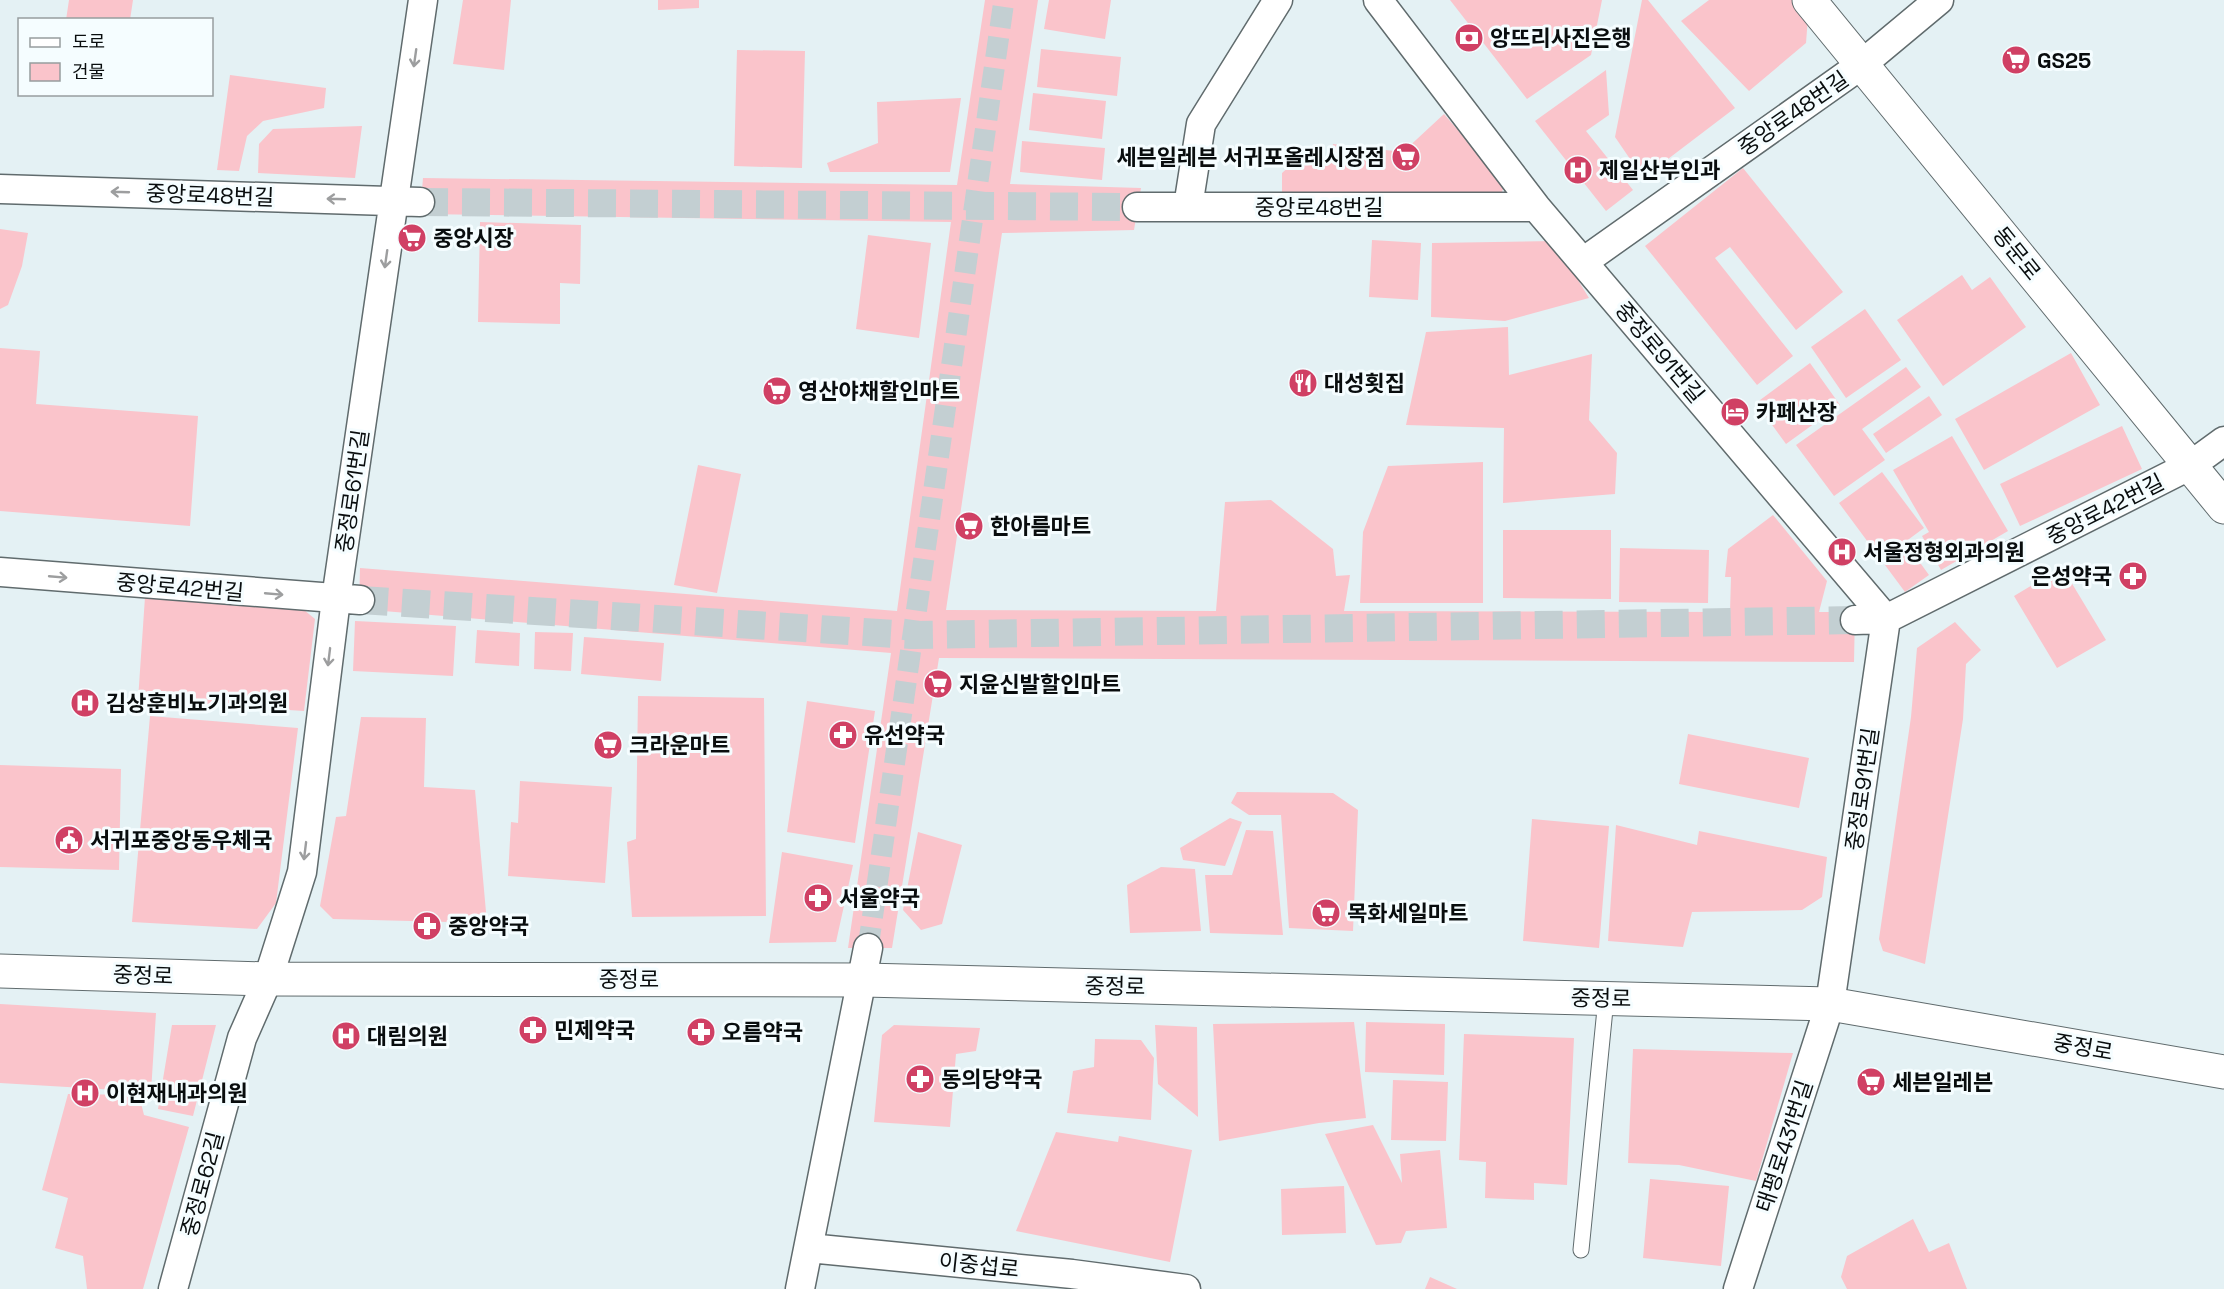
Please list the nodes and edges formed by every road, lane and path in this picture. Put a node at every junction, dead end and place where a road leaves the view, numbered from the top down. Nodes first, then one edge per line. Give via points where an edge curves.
1 (423, 0) edge
2 (1278, 0) edge
3 (1378, 0) edge
4 (1809, 0) edge
5 (1939, 0) edge
6 (1861, 65) junction
7 (0, 189) edge
8 (407, 202) junction
9 (1137, 207) tunnel mouth
10 (1191, 207) junction
11 (1536, 207) junction
12 (1583, 262) junction
13 (2224, 441) edge
14 (2191, 465) junction
15 (2224, 507) edge
16 (0, 572) edge
17 (348, 600) junction
18 (1886, 619) junction
19 (1856, 620) tunnel mouth
20 (866, 964) junction
21 (0, 971) edge
22 (268, 979) junction
23 (1606, 999) junction
24 (1830, 1004) junction
25 (2224, 1072) edge
26 (809, 1248) junction
27 (1581, 1250) dead end
28 (173, 1289) edge
29 (800, 1289) edge
30 (1186, 1289) edge
31 (1738, 1289) edge

1 -> 8 street, 중정로61번길
2 - 10 street via 1201,124
3 - 11 street, 중정로91번길
4 - 6 street, 동문로
5 - 6 street, 중앙로48번길
6 - 12 street, 중앙로48번길
6 - 14 street, 동문로
8 -> 7 street, 중앙로48번길
8 -> 17 street, 중정로61번길
9 - 10 street, 중앙로48번길
10 - 11 street, 중앙로48번길
11 - 12 street, 중정로91번길
12 - 18 street, 중정로91번길
13 - 14 street, 중앙로42번길
14 - 15 street, 동문로
14 - 18 street, 중앙로42번길
16 -> 17 street, 중앙로42번길
17 -> 22 street, 중정로61번길 via 302,872
18 - 19 street, 중앙로42번길
18 - 24 street, 중정로91번길
20 - 22 street, 중정로
20 - 23 street, 중정로
20 - 26 street
21 - 22 street, 중정로
22 - 28 street, 중정로62길 via 242,1038
23 - 24 street, 중정로
23 - 27 lane
24 - 25 street, 중정로
24 - 31 street, 태평로431번길
26 - 29 street
26 - 30 street, 이중섭로

